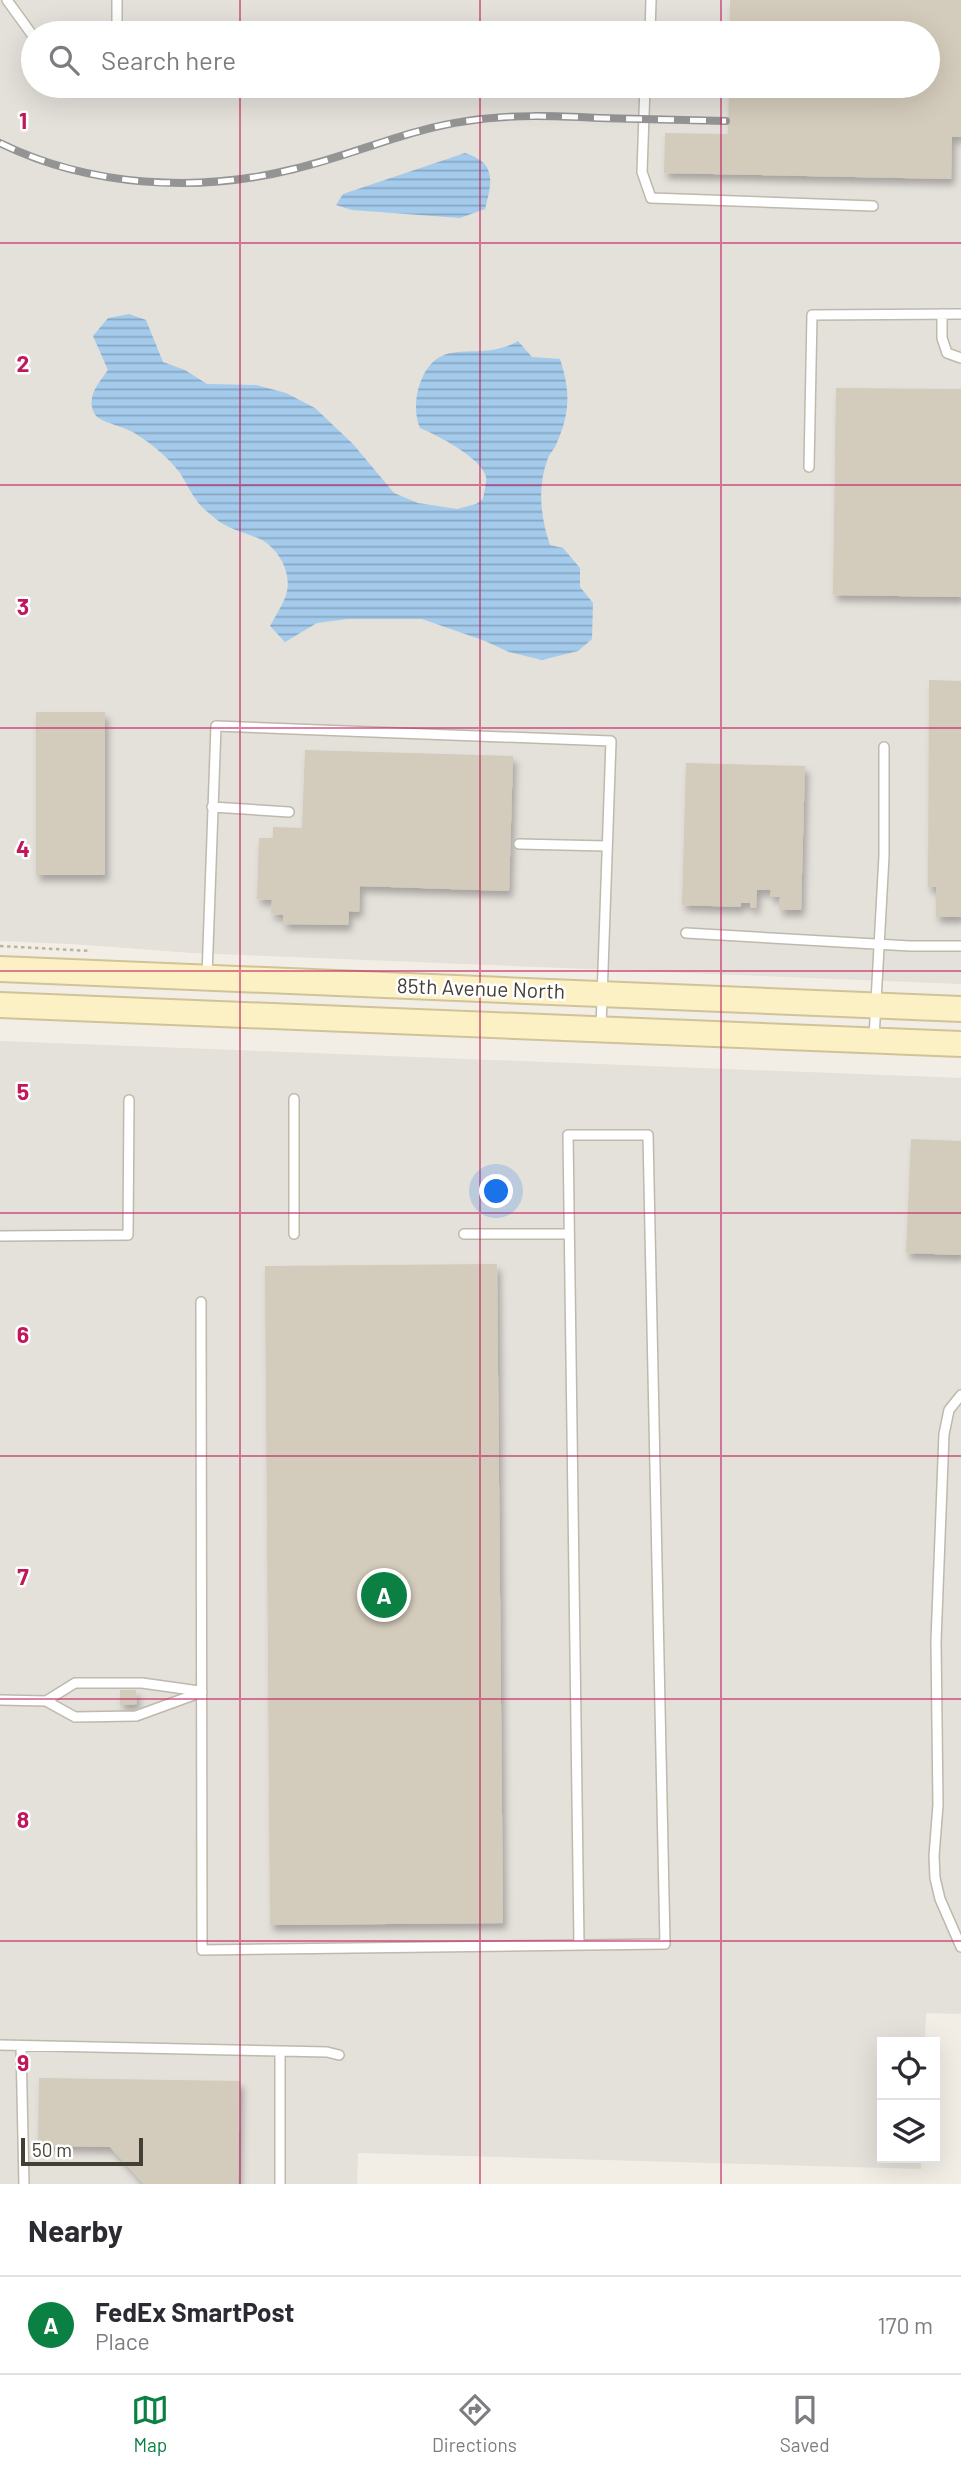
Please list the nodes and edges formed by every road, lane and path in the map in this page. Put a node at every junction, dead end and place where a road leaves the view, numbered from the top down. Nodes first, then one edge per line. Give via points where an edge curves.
1 (7, 0) edge
2 (117, 0) edge
3 (650, 0) edge
4 (22, 21) edge
5 (117, 21) edge
6 (650, 21) edge
7 (645, 98) edge
8 (873, 206) dead end
9 (942, 314) junction
10 (961, 314) edge
11 (961, 358) edge
12 (808, 467) dead end
13 (884, 747) dead end
14 (212, 807) junction
15 (289, 812) dead end
16 (519, 844) dead end
17 (606, 846) junction
18 (686, 933) dead end
19 (879, 944) junction
20 (961, 946) edge
21 (0, 969) edge
22 (206, 977) junction
23 (602, 994) junction
24 (0, 1005) edge
25 (876, 1006) junction
26 (961, 1009) edge
27 (601, 1029) junction
28 (874, 1040) junction
29 (961, 1044) edge
30 (294, 1099) dead end
31 (129, 1100) dead end
32 (294, 1234) dead end
33 (464, 1234) dead end
34 (569, 1234) junction
35 (0, 1236) edge
36 (201, 1302) dead end
37 (961, 1395) edge
38 (202, 1692) junction
39 (0, 1700) edge
40 (46, 1701) junction
41 (579, 1945) junction
42 (961, 1947) edge
43 (0, 2046) edge
44 (21, 2046) junction
45 (280, 2051) junction
46 (339, 2055) dead end
47 (24, 2184) edge
48 (279, 2184) edge

1 - 4 lane
2 - 5 lane
3 - 6 lane
7 - 8 lane via 642,172 651,198
9 - 10 lane
9 - 11 lane via 947,354
9 - 12 lane via 812,314
13 - 19 lane
14 - 15 lane
14 - 17 lane via 216,726 611,741
14 - 22 lane
16 - 17 lane
17 - 23 lane
18 - 19 lane
19 - 20 lane
19 - 25 lane
21 - 22 main road, 85th Avenue North
22 - 23 main road, 85th Avenue North
23 - 25 main road, 85th Avenue North
23 - 27 lane
24 - 27 main road, 85th Avenue North
25 - 26 main road, 85th Avenue North
25 - 28 lane
27 - 28 main road, 85th Avenue North
28 - 29 main road, 85th Avenue North
30 - 32 lane
31 - 35 lane via 128,1235
33 - 34 lane
34 - 41 lane
34 - 41 lane via 568,1135 648,1135 665,1944
36 - 38 lane
37 - 42 lane via 949,1410 944,1434 934,1856 940,1899
38 - 40 lane via 142,1683 75,1683
38 - 40 lane via 136,1716 75,1717
38 - 41 lane via 202,1951
39 - 40 lane
43 - 44 lane
44 - 45 lane
44 - 47 lane
45 - 46 lane
45 - 48 lane

